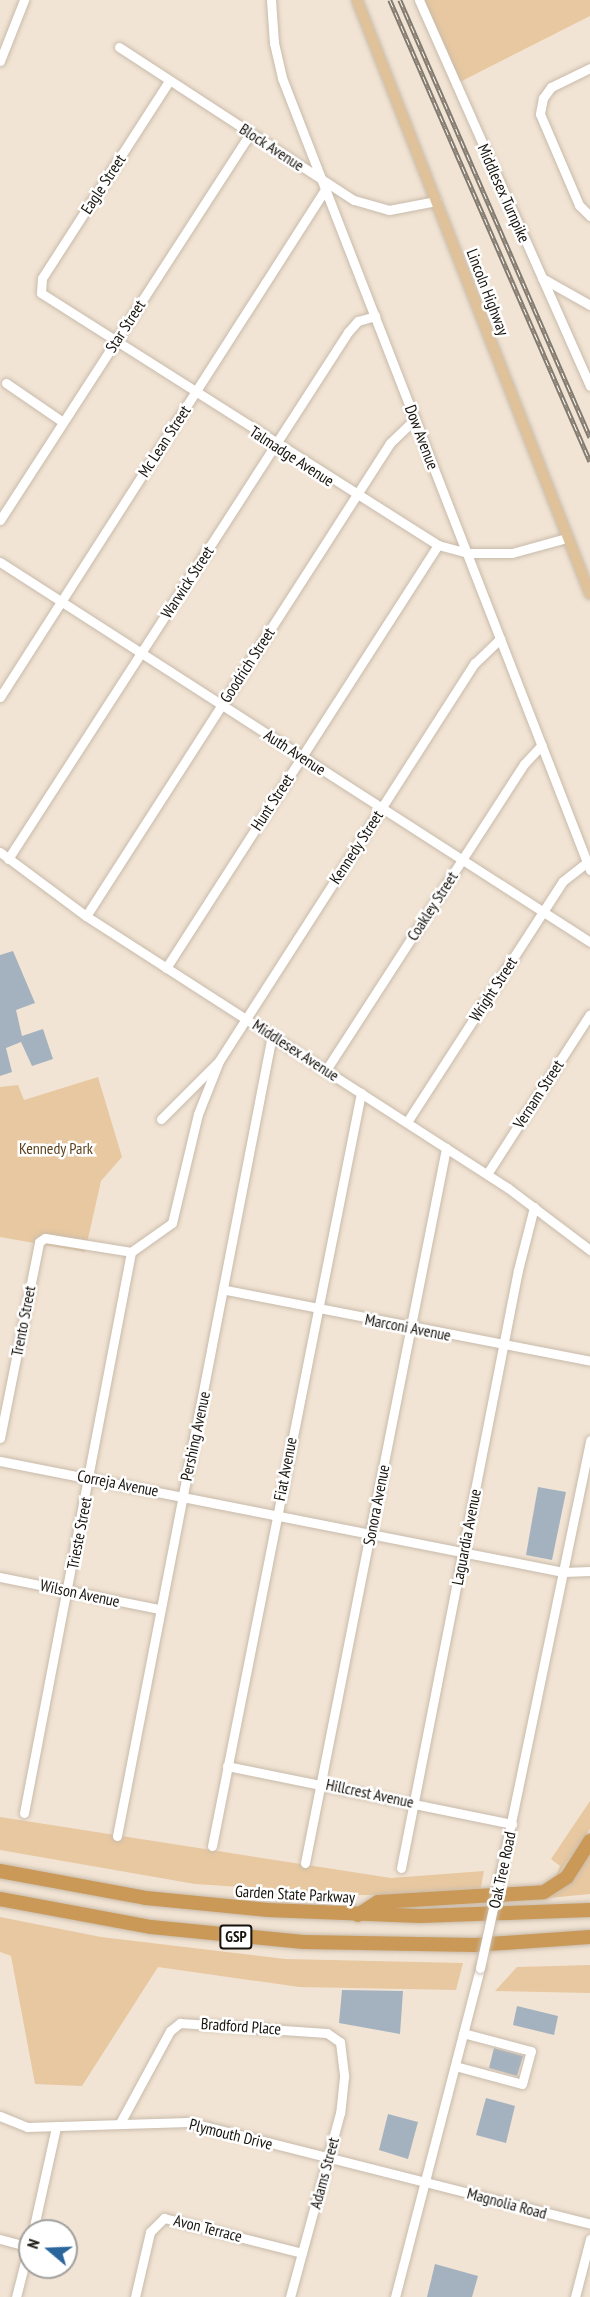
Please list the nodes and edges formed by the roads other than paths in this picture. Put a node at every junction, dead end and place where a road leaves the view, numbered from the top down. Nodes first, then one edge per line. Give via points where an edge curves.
1 (24, 0) edge
2 (271, 0) edge
3 (357, 0) edge
4 (419, 0) edge
5 (119, 47) dead end
6 (0, 61) edge
7 (590, 68) edge
8 (169, 81) junction
9 (250, 133) junction
10 (328, 185) junction
11 (436, 201) junction
12 (590, 216) edge
13 (542, 278) junction
14 (39, 289) joint
15 (590, 304) edge
16 (375, 316) junction
17 (115, 342) junction
18 (6, 383) dead end
19 (590, 386) edge
20 (195, 393) junction
21 (415, 419) junction
22 (63, 422) junction
23 (275, 445) junction
24 (356, 496) junction
25 (0, 520) edge
26 (567, 538) junction
27 (438, 545) junction
28 (468, 553) junction
29 (0, 562) edge
30 (590, 594) edge
31 (61, 602) junction
32 (500, 639) junction
33 (141, 653) junction
34 (0, 676) edge
35 (10, 682) junction
36 (0, 697) edge
37 (221, 705) junction
38 (542, 745) junction
39 (302, 756) junction
40 (382, 808) junction
41 (0, 852) edge
42 (8, 860) junction
43 (462, 860) junction
44 (588, 866) edge
45 (543, 911) junction
46 (86, 916) junction
47 (590, 942) edge
48 (166, 968) junction
49 (590, 1014) edge
50 (246, 1018) junction
51 (272, 1035) junction
52 (219, 1060) junction
53 (327, 1070) junction
54 (361, 1093) junction
55 (161, 1119) dead end
56 (407, 1122) junction
57 (446, 1148) junction
58 (487, 1174) junction
59 (534, 1207) junction
60 (590, 1250) edge
61 (131, 1252) junction
62 (226, 1290) junction
63 (316, 1309) junction
64 (410, 1329) junction
65 (502, 1345) junction
66 (590, 1361) edge
67 (0, 1438) edge
68 (590, 1440) edge
69 (0, 1461) edge
70 (89, 1478) junction
71 (183, 1496) junction
72 (276, 1514) junction
73 (371, 1532) junction
74 (464, 1551) junction
75 (590, 1571) edge
76 (563, 1572) junction
77 (0, 1577) edge
78 (67, 1590) junction
79 (159, 1609) junction
80 (226, 1766) junction
81 (321, 1783) junction
82 (414, 1802) junction
83 (24, 1813) dead end
84 (512, 1824) junction
85 (117, 1836) dead end
86 (590, 1841) edge
87 (212, 1846) dead end
88 (305, 1863) dead end
89 (401, 1868) dead end
90 (0, 1870) edge
91 (0, 1899) edge
92 (590, 1910) edge
93 (358, 1914) junction
94 (590, 1937) edge
95 (463, 2033) junction
96 (342, 2048) joint
97 (455, 2066) junction
98 (0, 2116) edge
99 (120, 2124) junction
100 (56, 2127) junction
101 (328, 2158) junction
102 (424, 2183) junction
103 (36, 2219) edge
104 (590, 2224) edge
105 (0, 2239) edge
106 (590, 2239) edge
107 (18, 2243) edge
108 (302, 2253) junction
109 (20, 2279) edge
110 (16, 2297) edge
111 (135, 2297) edge
112 (290, 2297) edge
113 (395, 2297) edge
114 (575, 2297) edge

1 - 6 street
2 - 10 street, Dow Avenue via 274,43 282,78
3 - 11 main road, Lincoln Highway
4 - 13 street, Middlesex Turnpike
5 - 8 street, Block Avenue
7 - 12 street via 551,87 543,98 540,114 579,205
8 - 9 street, Block Avenue
8 - 14 street, Eagle Street
9 - 10 street, Block Avenue
9 - 17 street, Star Street
10 - 11 street, Block Avenue via 382,209
10 - 16 street, Dow Avenue
10 - 20 street, Mc Lean Street
11 - 26 main road, Lincoln Highway
13 - 15 street
13 - 19 street, Middlesex Turnpike
14 - 17 street, Talmadge Avenue
16 - 21 street, Dow Avenue
16 - 23 street, Warwick Street via 351,328
17 - 20 street, Talmadge Avenue
17 - 22 street, Star Street
18 - 22 street
20 - 23 street, Talmadge Avenue
20 - 31 street, Mc Lean Street
21 - 24 street, Goodrich Street via 390,443
21 - 28 street, Dow Avenue
22 - 25 street, Star Street
23 - 24 street, Talmadge Avenue
23 - 33 street, Warwick Street
24 - 27 street, Talmadge Avenue
24 - 37 street, Goodrich Street
26 - 28 street, Talmadge Avenue via 528,551
26 - 30 main road, Lincoln Highway
27 - 28 street, Talmadge Avenue
27 - 39 street, Hunt Street
28 - 32 street, Dow Avenue
29 - 31 street, Auth Avenue
31 - 33 street, Auth Avenue
31 - 35 street, Mc Lean Street
32 - 38 street, Dow Avenue
32 - 40 street, Kennedy Street via 479,657
33 - 37 street, Auth Avenue
33 - 42 street, Warwick Street
34 - 35 street
35 - 36 street, Mc Lean Street
37 - 39 street, Auth Avenue
37 - 46 street, Goodrich Street
38 - 43 street, Coakley Street
38 - 44 street, Dow Avenue
39 - 40 street, Auth Avenue
39 - 48 street, Hunt Street
40 - 43 street, Auth Avenue
40 - 50 street, Kennedy Street
41 - 42 street, Middlesex Avenue
42 - 46 street, Middlesex Avenue
43 - 45 street, Auth Avenue
43 - 53 street, Coakley Street
44 - 45 street, Wright Street via 567,875
45 - 47 street, Auth Avenue
45 - 56 street, Wright Street
46 - 48 street, Middlesex Avenue
48 - 50 street, Middlesex Avenue
49 - 58 street, Vernam Street
50 - 51 street, Middlesex Avenue
50 - 52 street, Kennedy Street
51 - 53 street, Middlesex Avenue
51 - 62 street, Pershing Avenue
52 - 55 street, Kennedy Street
52 - 61 street, Kennedy Street via 198,1114 176,1217 156,1239
53 - 54 street, Middlesex Avenue
54 - 56 street, Middlesex Avenue
54 - 63 street, Fiat Avenue
56 - 57 street, Middlesex Avenue
57 - 58 street, Middlesex Avenue
57 - 64 street, Sonora Avenue
58 - 59 street, Middlesex Avenue
59 - 60 street, Middlesex Avenue
59 - 65 street, Laguardia Avenue
61 - 67 street, Trento Street via 41,1240
61 - 70 street, Trieste Street
62 - 63 street, Marconi Avenue
62 - 71 street, Pershing Avenue
63 - 64 street, Marconi Avenue
63 - 72 street, Fiat Avenue
64 - 65 street, Marconi Avenue
64 - 73 street, Sonora Avenue
65 - 66 street, Marconi Avenue
65 - 74 street, Laguardia Avenue
68 - 76 street, Oak Tree Road
69 - 70 street, Correja Avenue
70 - 71 street, Correja Avenue
70 - 78 street, Trieste Street
71 - 72 street, Correja Avenue
71 - 79 street, Pershing Avenue
72 - 73 street, Correja Avenue
72 - 80 street, Fiat Avenue
73 - 74 street, Correja Avenue
73 - 81 street, Sonora Avenue
74 - 76 street, Correja Avenue
74 - 82 street, Laguardia Avenue
75 - 76 street, Correja Avenue
76 - 84 street, Oak Tree Road
77 - 78 street, Wilson Avenue
78 - 79 street, Wilson Avenue
78 - 83 street, Trieste Street
79 - 85 street, Pershing Avenue
80 - 81 street, Hillcrest Avenue
80 - 87 street, Fiat Avenue
81 - 82 street, Hillcrest Avenue
81 - 88 street, Sonora Avenue
82 - 84 street, Hillcrest Avenue
82 - 89 street, Laguardia Avenue
84 - 95 street, Oak Tree Road, bridge
86 - 93 highway via 567,1877 543,1892 378,1902
90 - 93 highway, Garden State Parkway / GSP via 146,1898
91 - 94 highway, GSP via 121,1922 243,1937 475,1945
92 - 93 highway, Garden State Parkway / GSP
95 - 97 street, Oak Tree Road
95 - 97 street via 531,2051 522,2084
96 - 99 street, Bradford Place via 327,2033 180,2023 170,2031
96 - 101 street, Adams Street via 343,2097
97 - 102 street, Oak Tree Road
98 - 100 street, Plymouth Drive via 27,2127
99 - 100 street, Plymouth Drive
99 - 101 street, Plymouth Drive via 188,2122
100 - 103 street
101 - 102 street, Plymouth Drive
101 - 108 street, Adams Street
102 - 104 street, Magnolia Road
102 - 113 street, Oak Tree Road
105 - 107 street
106 - 114 street
108 - 111 street, Avon Terrace via 164,2217 150,2232
108 - 112 street, Adams Street
109 - 110 street

